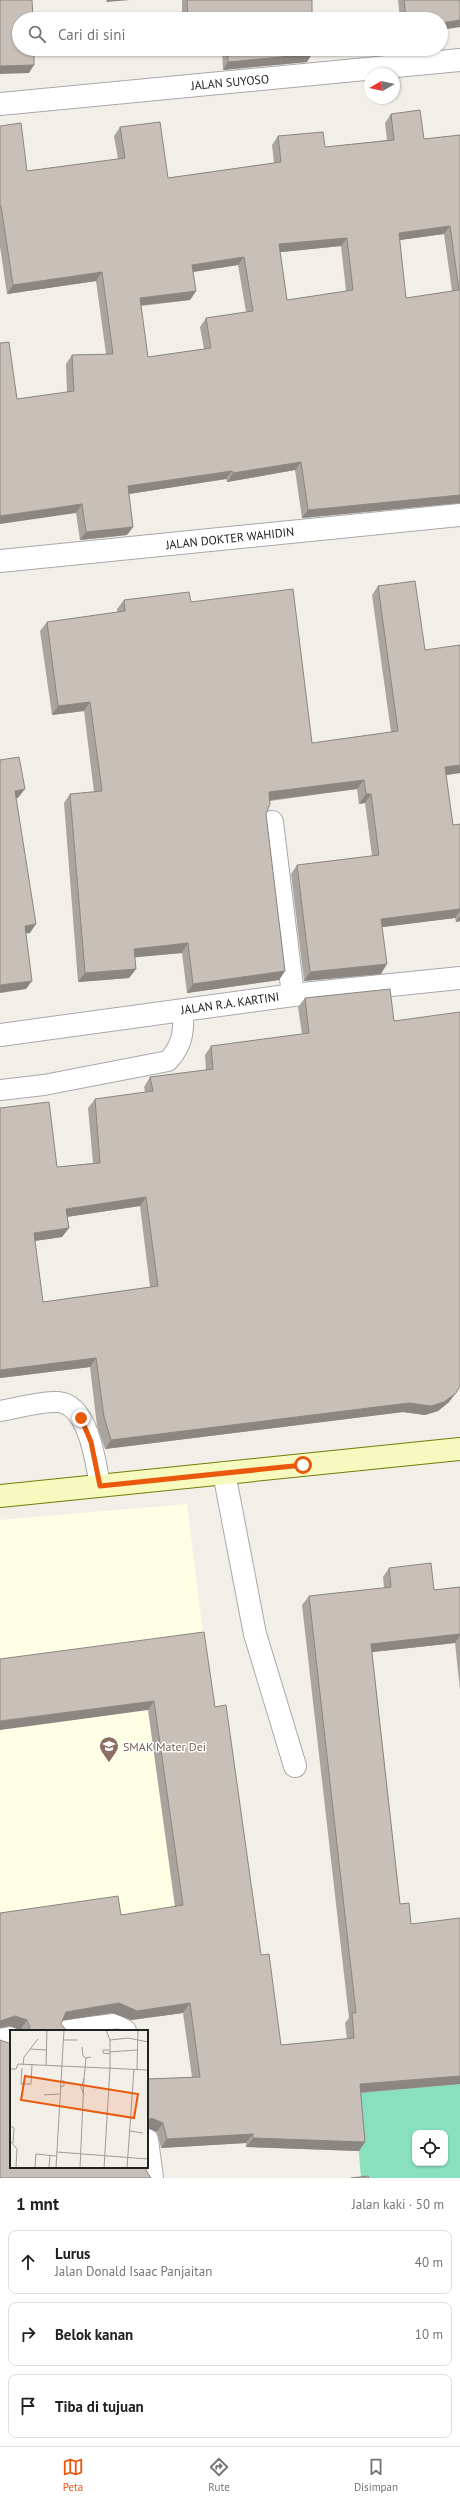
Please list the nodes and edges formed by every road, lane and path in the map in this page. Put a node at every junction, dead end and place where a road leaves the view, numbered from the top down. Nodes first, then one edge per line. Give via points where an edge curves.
1 (460, 60) edge
2 (0, 104) edge
3 (460, 515) edge
4 (0, 561) edge
5 (272, 822) dead end
6 (460, 978) edge
7 (293, 994) junction
8 (184, 1010) junction
9 (0, 1036) edge
10 (0, 1090) edge
11 (0, 1411) edge
12 (460, 1449) edge
13 (224, 1473) junction
14 (100, 1486) junction
15 (0, 1496) edge
16 (295, 1766) dead end
17 (75, 2030) edge
18 (123, 2030) edge
19 (10, 2038) edge
20 (0, 2040) edge
21 (148, 2148) edge
22 (152, 2178) edge

1 - 2 street, JALAN SUYOSO
3 - 4 street, JALAN DOKTER WAHIDIN
5 - 7 street
6 - 7 street, JALAN R.A. KARTINI
7 - 8 street, JALAN R.A. KARTINI
8 - 9 street, JALAN R.A. KARTINI
8 - 10 lane via 184,1036 168,1061 44,1085
11 - 14 lane via 58,1402 75,1410 91,1442
12 - 13 main road
13 - 14 main road
13 - 16 street via 255,1634
14 - 15 main road
17 - 18 street via 114,2025
19 - 20 street
21 - 22 street

